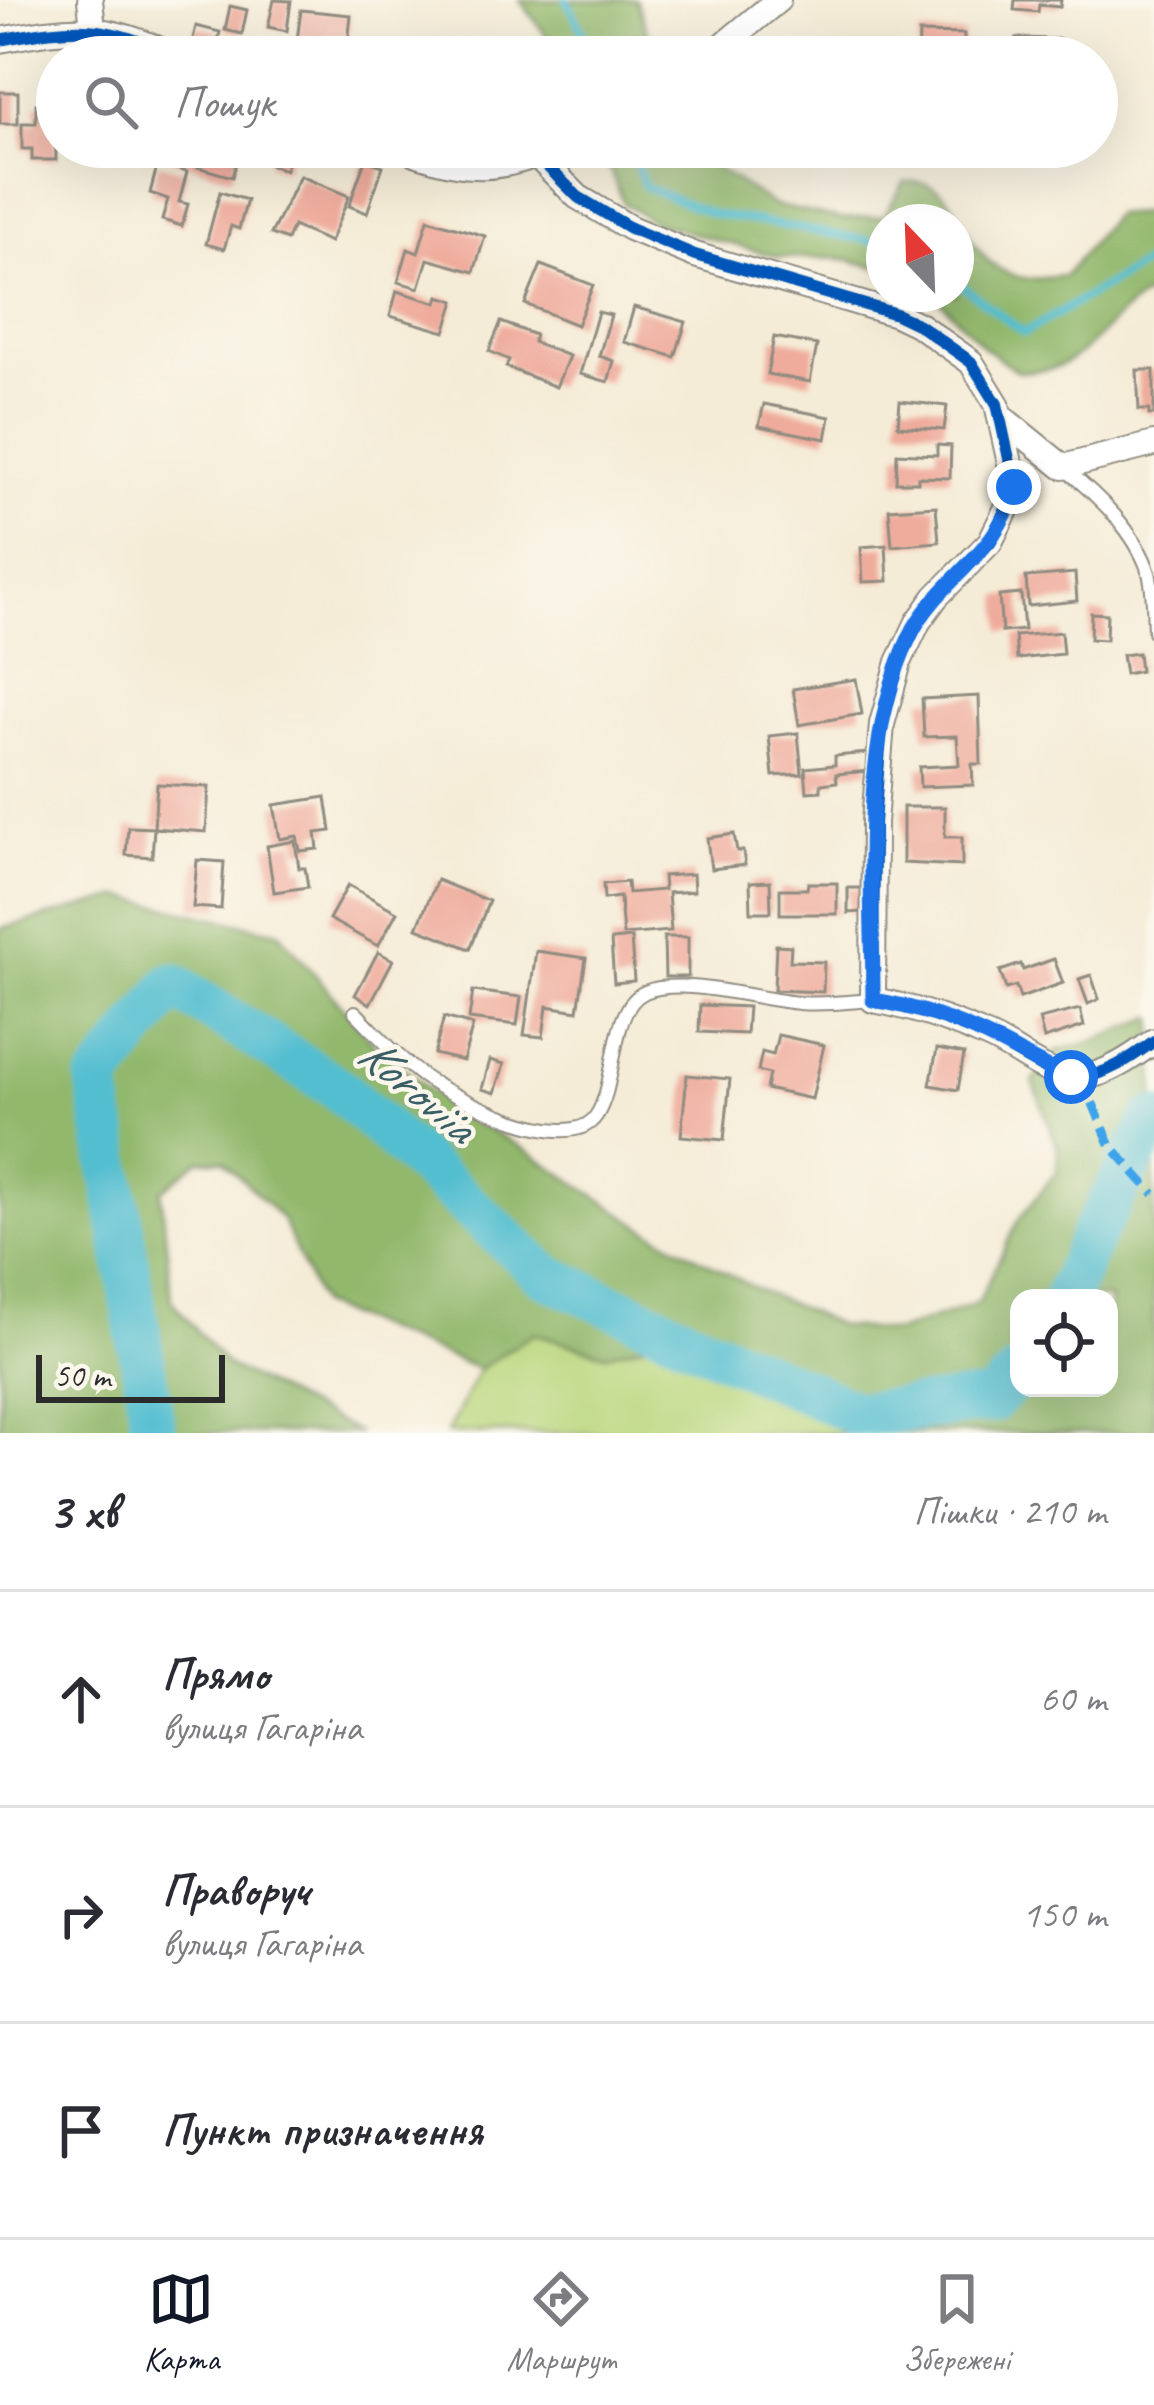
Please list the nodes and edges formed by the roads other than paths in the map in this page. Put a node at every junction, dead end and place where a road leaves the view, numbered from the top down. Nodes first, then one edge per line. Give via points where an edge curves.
1 (90, 0) edge
2 (778, 0) edge
3 (93, 28) junction
4 (126, 36) edge
5 (734, 36) edge
6 (0, 40) edge
7 (557, 168) edge
8 (1000, 416) junction
9 (1154, 444) edge
10 (1063, 467) junction
11 (1154, 631) edge
12 (873, 1000) junction
13 (355, 1012) dead end
14 (1154, 1041) edge

1 - 3 street
2 - 5 street
3 - 4 street
3 - 6 street
7 - 8 street via 578,197 630,228 919,325 970,362
8 - 10 street
8 - 12 street via 1011,500 990,542 918,622 887,701 874,822
9 - 10 street
10 - 11 lane via 1102,501 1138,550 1150,575
12 - 13 lane via 811,1004 669,987 644,992 622,1024 600,1112 569,1130 500,1115 444,1089
12 - 14 street via 984,1035 1071,1077 1097,1074

